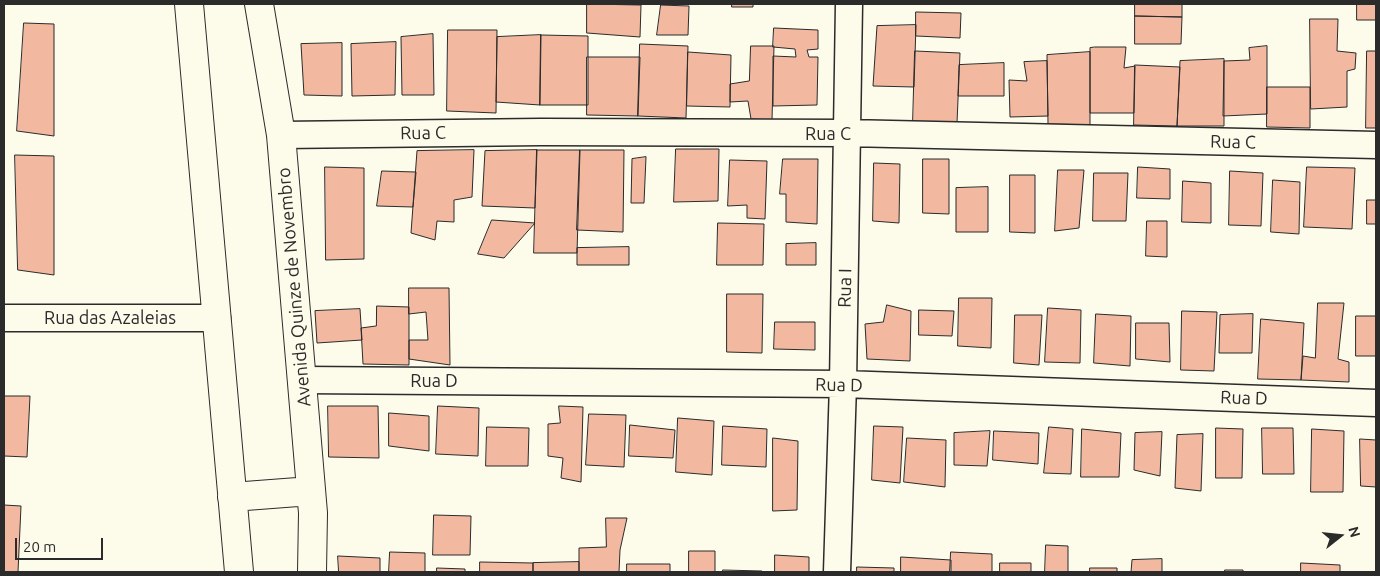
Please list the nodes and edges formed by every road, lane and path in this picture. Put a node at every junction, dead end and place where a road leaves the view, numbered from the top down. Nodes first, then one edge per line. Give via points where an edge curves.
1 (189, 4) edge
2 (259, 4) edge
3 (849, 4) edge
4 (848, 134) junction
5 (280, 135) junction
6 (1376, 145) edge
7 (4, 318) edge
8 (216, 318) junction
9 (302, 380) junction
10 (843, 384) junction
11 (1376, 403) edge
12 (311, 491) junction
13 (232, 497) junction
14 (239, 572) edge
15 (312, 572) edge
16 (836, 572) edge

1 - 8 main road
2 - 5 main road, Avenida Quinze de Novembro
3 - 4 street, Rua I
4 - 5 street, Rua C via 531,132
4 - 6 street, Rua C
4 - 10 street, Rua I
5 - 9 main road, Avenida Quinze de Novembro
7 - 8 street, Rua das Azaleias
8 - 13 main road
9 - 10 street, Rua D
9 - 12 main road, Avenida Quinze de Novembro
10 - 11 street, Rua D
10 - 16 street, Rua I
12 - 13 main road
12 - 15 main road, Avenida Quinze de Novembro
13 - 14 main road

